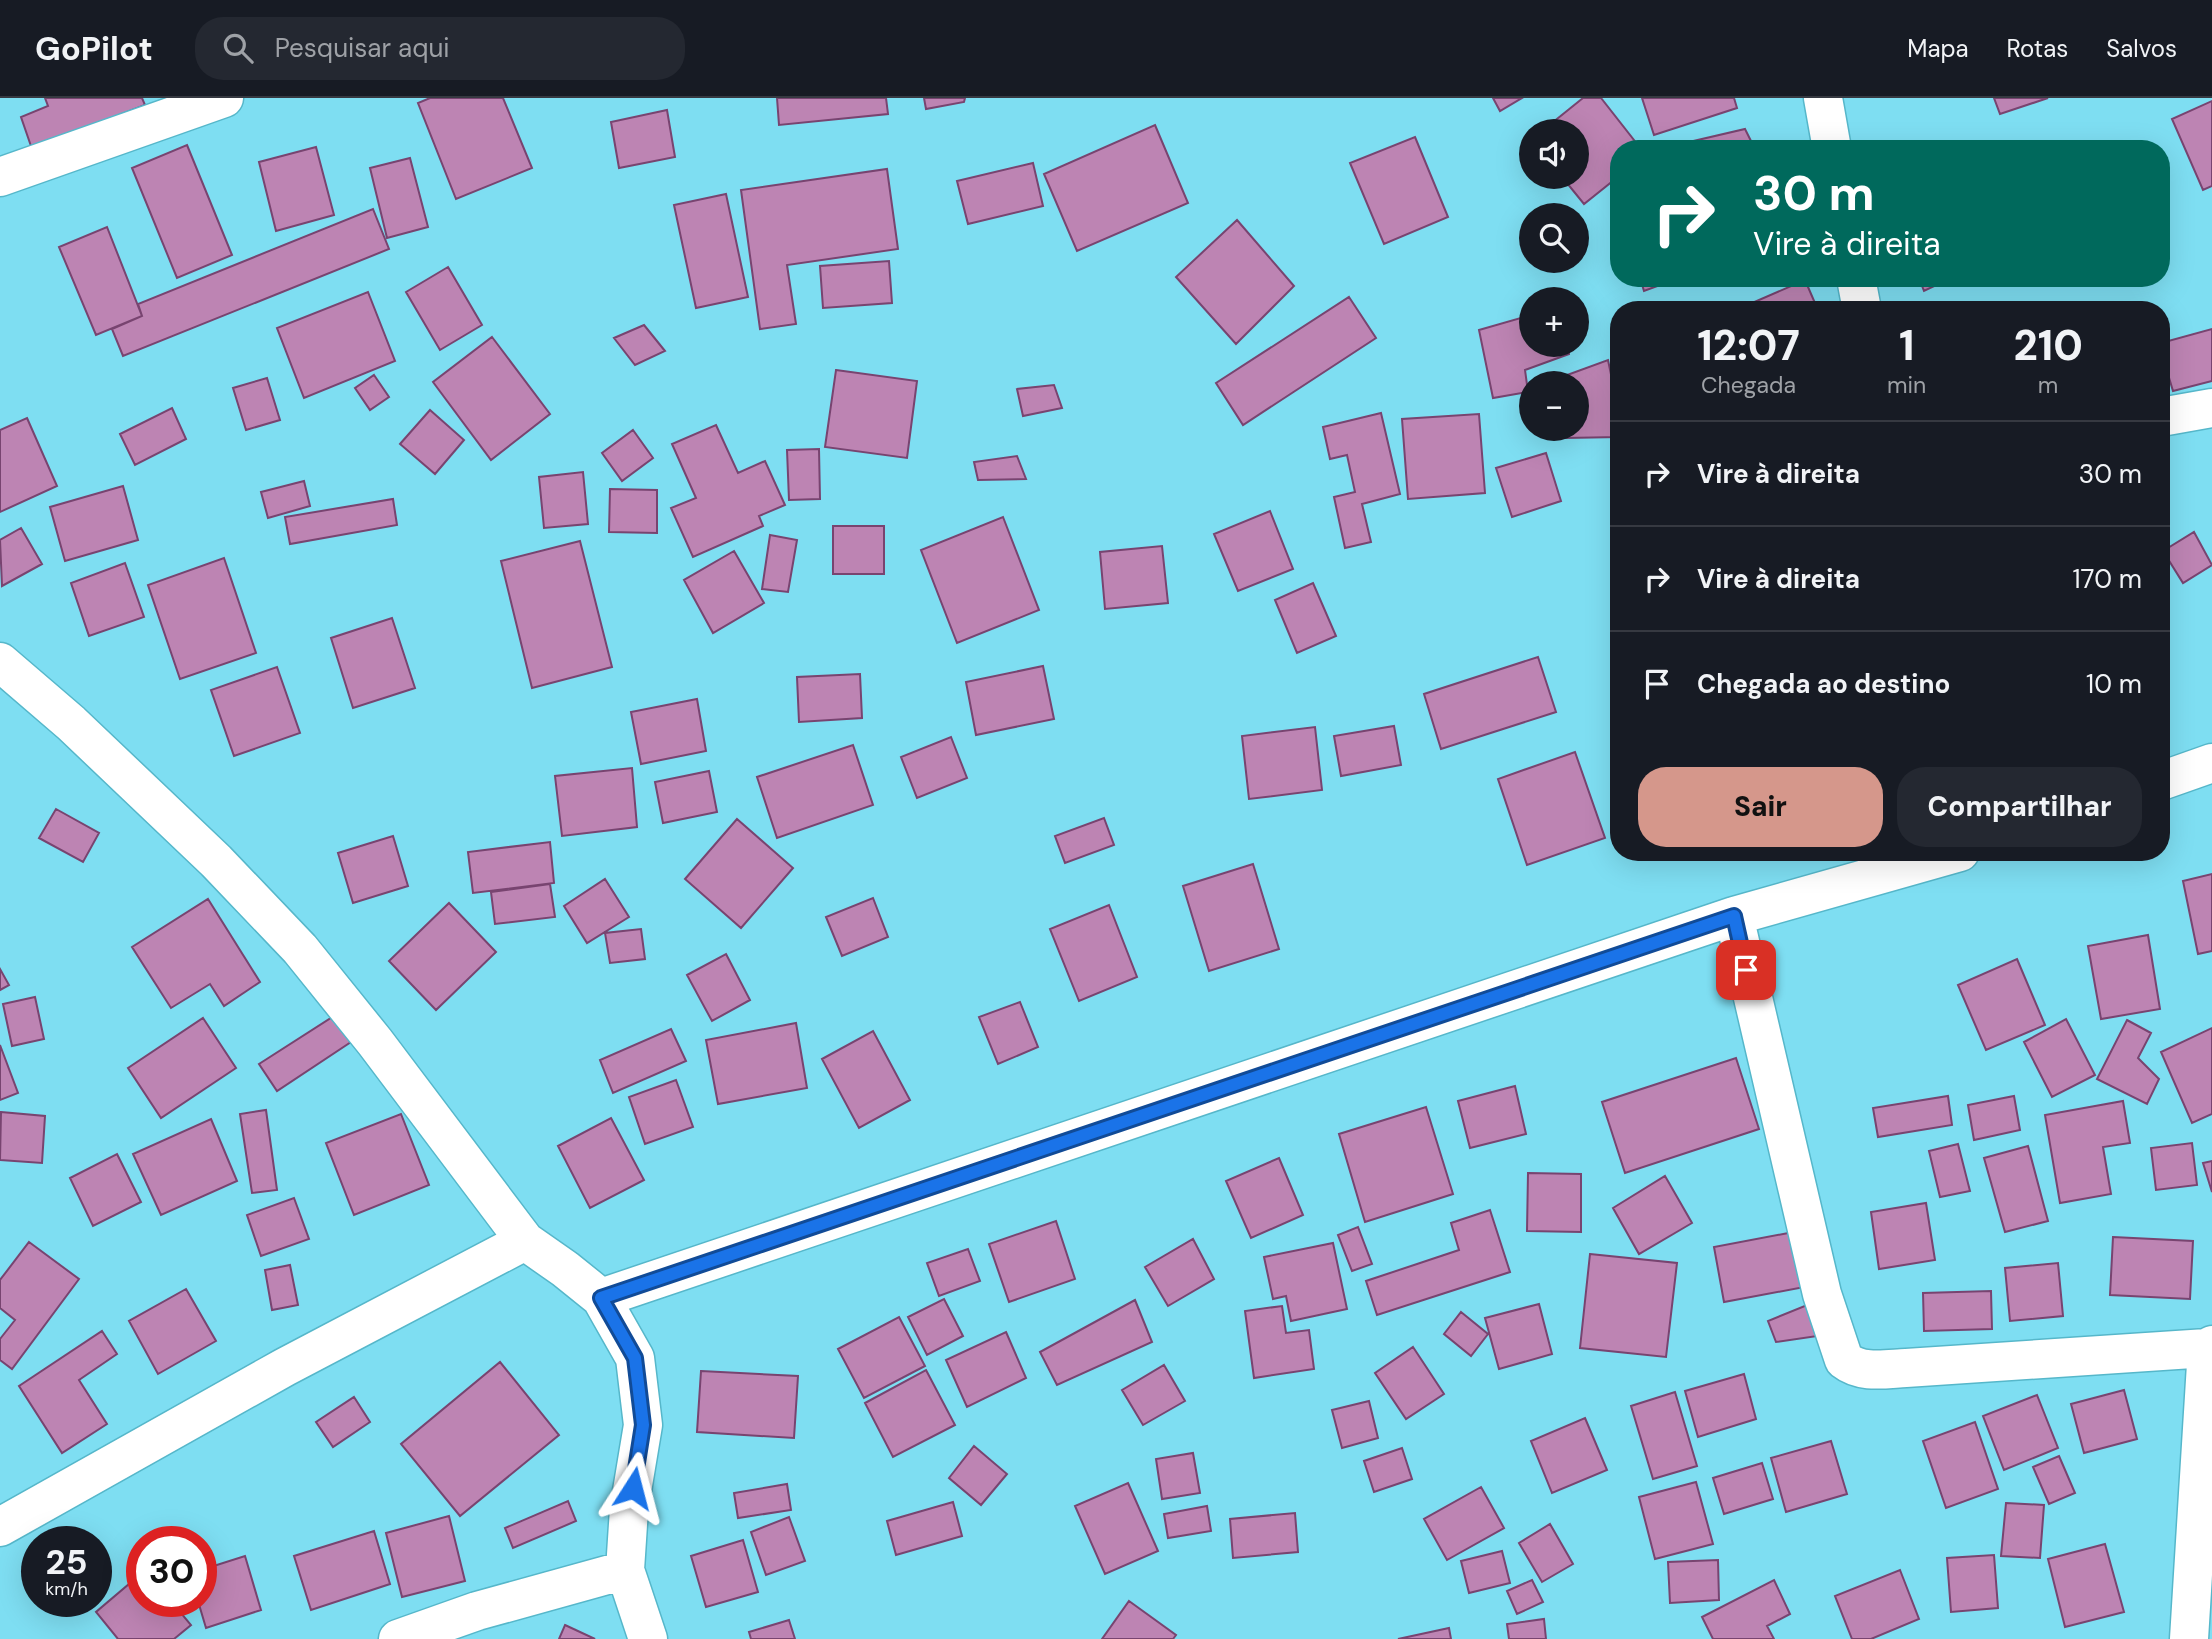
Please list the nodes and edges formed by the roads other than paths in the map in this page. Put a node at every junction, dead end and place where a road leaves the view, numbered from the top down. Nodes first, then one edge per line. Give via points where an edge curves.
1 (224, 98) edge
2 (1823, 98) edge
3 (1830, 140) edge
4 (0, 177) edge
5 (2212, 408) edge
6 (2170, 415) edge
7 (0, 662) edge
8 (2212, 763) edge
9 (2170, 778) edge
10 (1928, 861) edge
11 (1734, 916) junction
12 (525, 1241) junction
13 (601, 1298) junction
14 (2209, 1347) edge
15 (0, 1527) edge
16 (625, 1570) junction
17 (398, 1639) edge
18 (648, 1639) edge
19 (2189, 1639) edge

1 - 4 street
2 - 3 street
5 - 6 street
7 - 12 street via 207,852 300,949
8 - 9 street
10 - 11 street
11 - 13 street
11 - 14 street via 1822,1294 1843,1360 1866,1370
12 - 13 street
12 - 15 street via 285,1367
13 - 16 street via 635,1358 643,1425 629,1509
14 - 19 street
16 - 17 street via 477,1611
16 - 18 street

